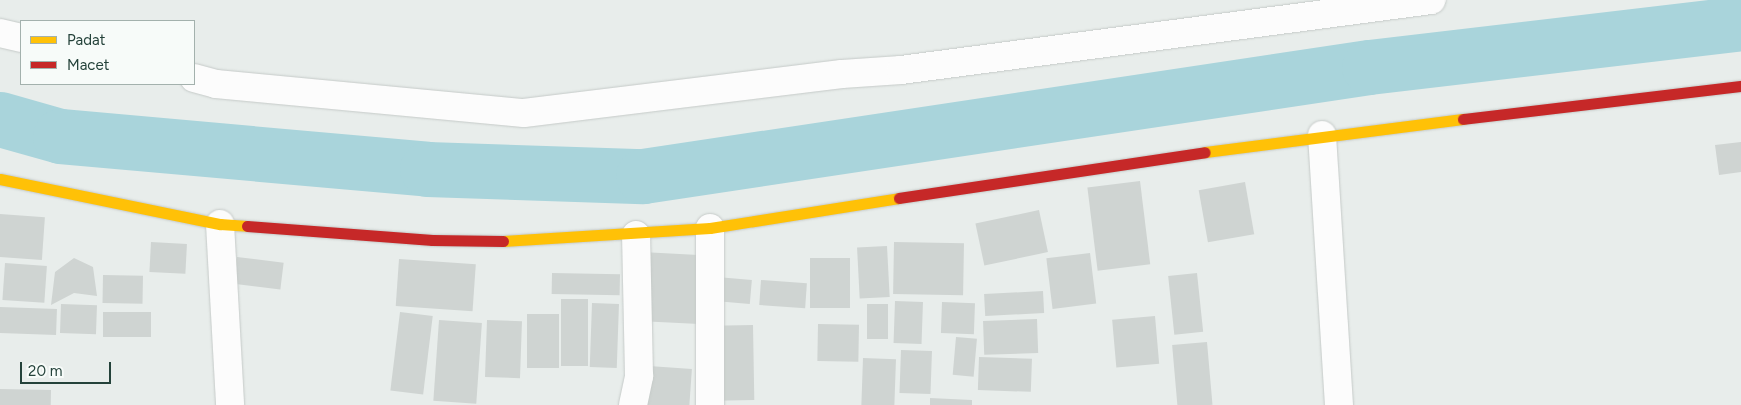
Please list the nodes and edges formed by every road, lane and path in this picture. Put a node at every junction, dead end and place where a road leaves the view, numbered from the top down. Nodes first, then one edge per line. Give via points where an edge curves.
1 (1431, 0) edge
2 (0, 33) edge
3 (20, 38) edge
4 (195, 78) edge
5 (1741, 86) edge
6 (1322, 136) junction
7 (0, 179) edge
8 (220, 224) junction
9 (710, 228) junction
10 (636, 235) junction
11 (230, 405) edge
12 (633, 405) edge
13 (710, 405) edge
14 (1339, 405) edge

1 - 4 street via 901,70 842,74 524,113 216,84
2 - 3 street
5 - 6 street
6 - 9 street
6 - 14 street
7 - 8 street
8 - 10 street via 432,240 500,241
8 - 11 street
9 - 10 street
9 - 13 street
10 - 12 street via 639,376

